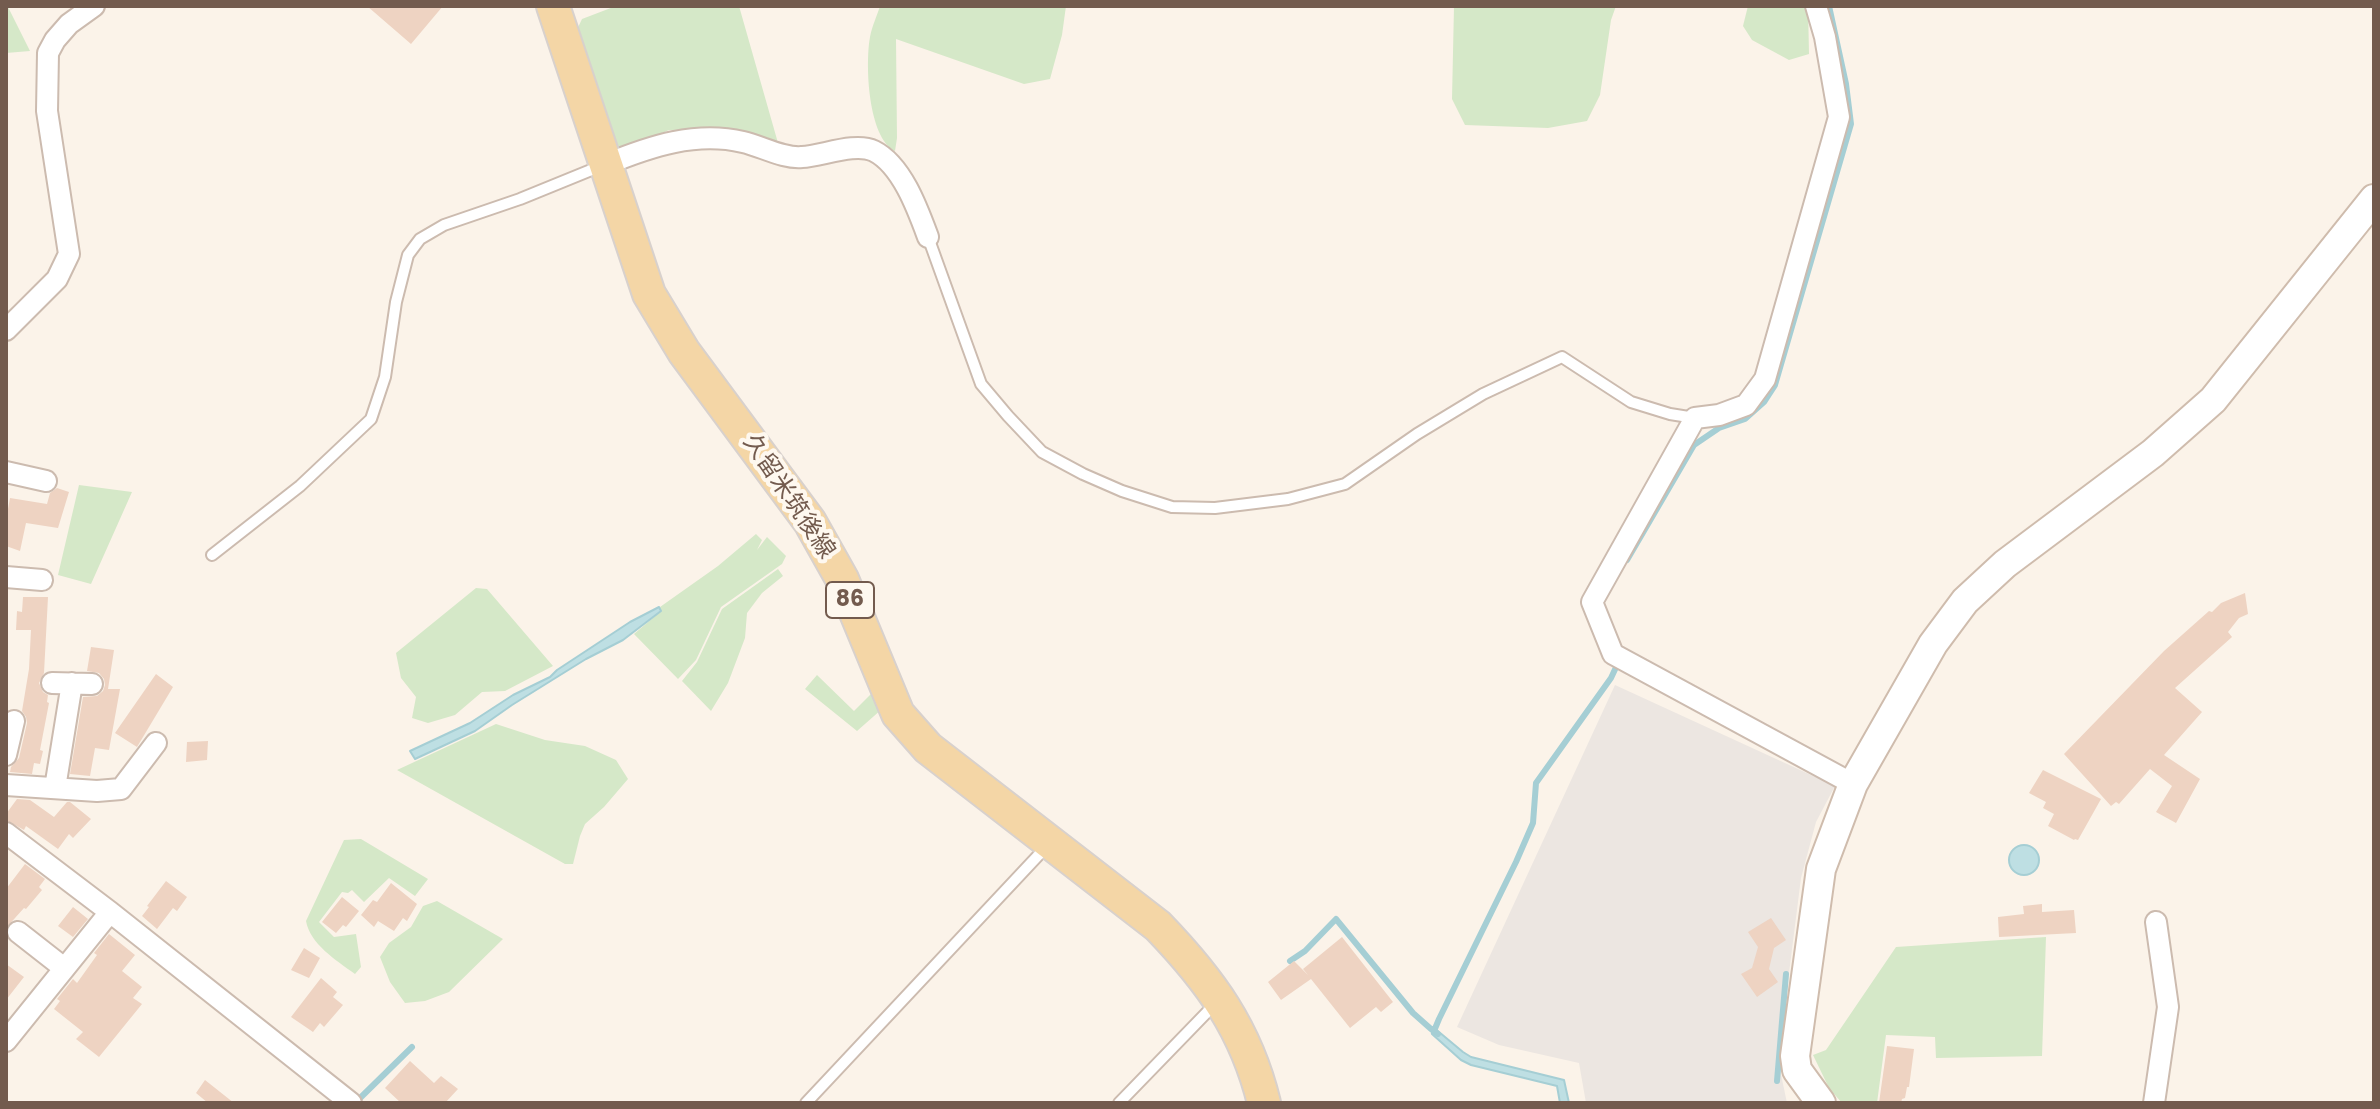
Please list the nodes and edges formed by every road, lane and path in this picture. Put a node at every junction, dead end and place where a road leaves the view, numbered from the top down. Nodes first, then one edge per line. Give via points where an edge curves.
1 (94, 6) edge
2 (553, 6) edge
3 (1816, 6) edge
4 (607, 164) junction
5 (2374, 199) edge
6 (928, 237) joint
7 (6, 330) edge
8 (1695, 418) junction
9 (6, 472) edge
10 (46, 481) dead end
11 (212, 555) dead end
12 (6, 577) edge
13 (42, 580) dead end
14 (72, 683) dead end
15 (14, 721) dead end
16 (156, 743) dead end
17 (6, 755) edge
18 (1853, 784) junction
19 (6, 785) edge
20 (55, 788) junction
21 (6, 833) edge
22 (1051, 843) junction
23 (110, 912) junction
24 (2156, 922) dead end
25 (18, 932) dead end
26 (64, 968) junction
27 (1220, 999) junction
28 (6, 1041) edge
29 (1815, 1100) edge
30 (351, 1103) edge
31 (806, 1103) edge
32 (1119, 1103) edge
33 (1264, 1103) edge
34 (2154, 1103) edge

1 - 7 street via 69,24 48,53 47,111 69,254 57,279
2 - 4 main road, 久留米筑後線 / 86
3 - 8 street via 1839,117 1765,379 1746,405
4 - 6 street via 651,146 704,138 741,141 799,158 852,148 873,150 896,170
4 - 11 lane via 444,225 420,239 405,266 385,377 371,419 300,486
4 - 22 main road, 久留米筑後線 / 86 via 649,294 684,352 810,522 842,579 898,714 928,748
5 - 18 street via 2213,400 1965,601 1933,644
6 - 8 lane via 981,384 1008,416 1042,452 1122,491 1172,507 1288,499 1345,484 1483,394 1562,357 1631,402
8 - 18 street via 1592,602 1613,654
9 - 10 street
12 - 13 street
14 - 20 street
15 - 17 street
16 - 20 street via 121,789
18 - 29 street via 1821,869 1795,1056
19 - 20 street
21 - 23 street
22 - 27 main road, 久留米筑後線 / 86 via 1158,926
22 - 31 lane
23 - 26 street
23 - 30 street
24 - 34 street via 2168,1007
25 - 26 street
26 - 28 street
27 - 32 lane
27 - 33 main road, 久留米筑後線 / 86 via 1256,1070

